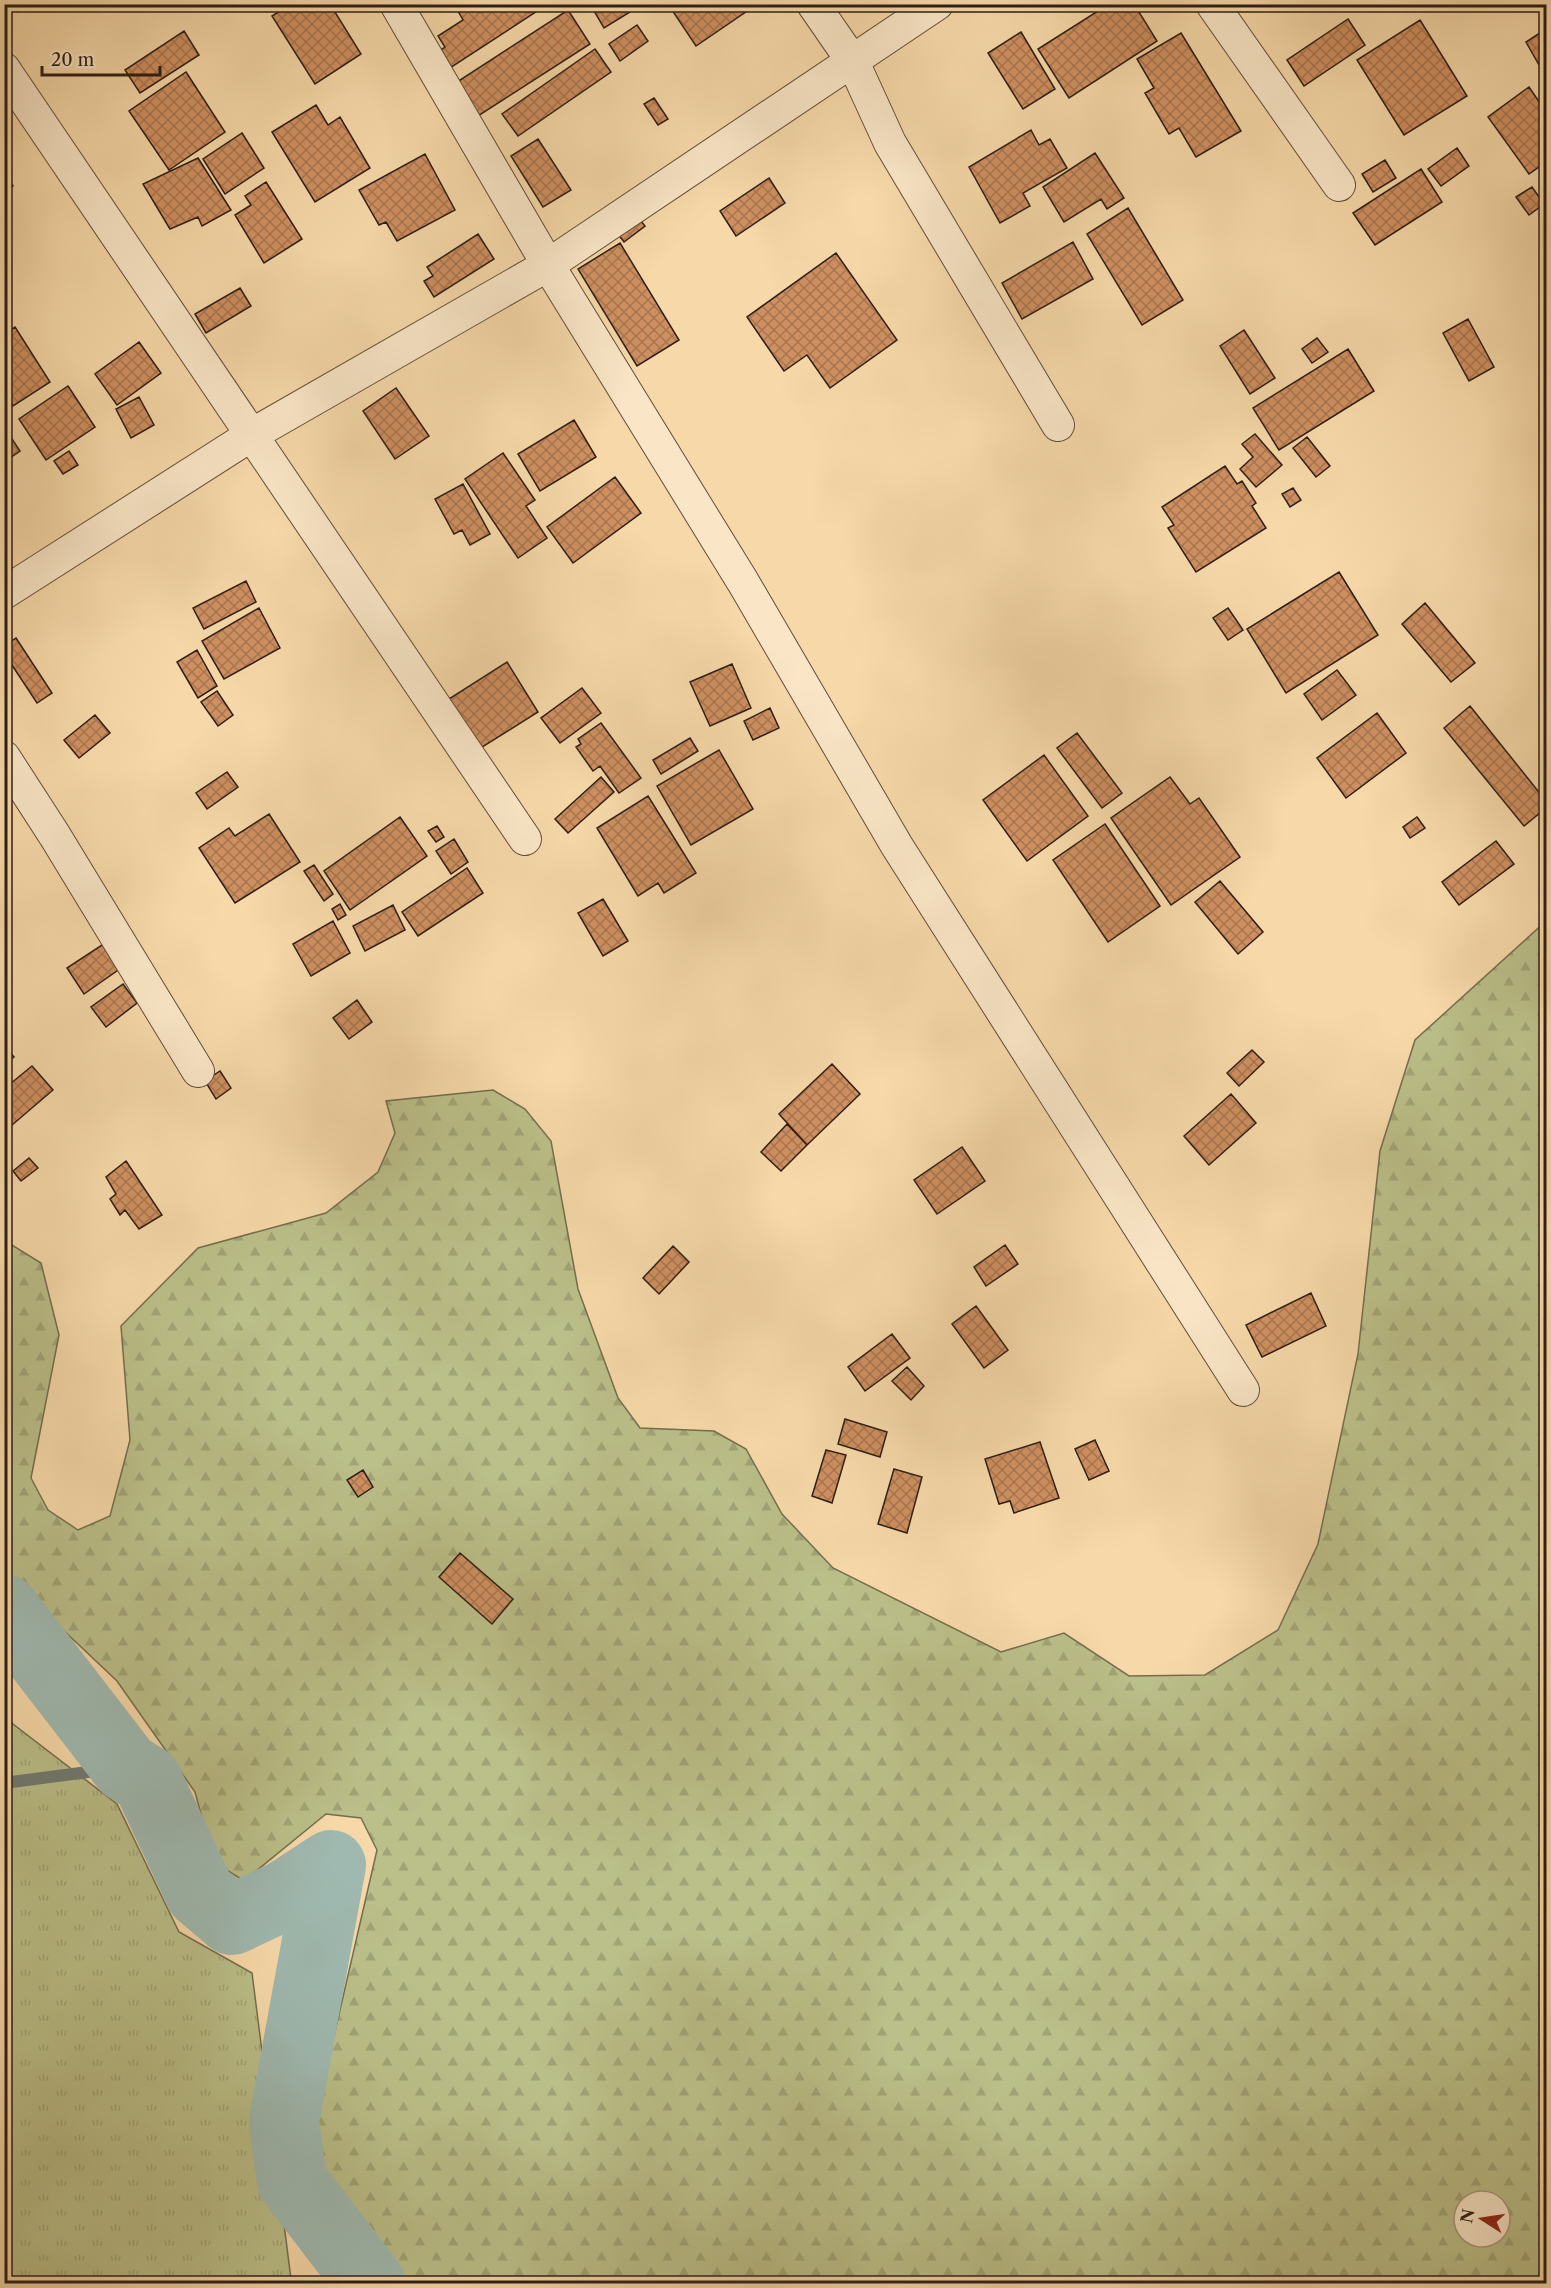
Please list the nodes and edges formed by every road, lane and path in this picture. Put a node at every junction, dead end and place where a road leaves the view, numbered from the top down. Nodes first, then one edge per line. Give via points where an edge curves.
1 (396, 4) edge
2 (813, 4) edge
3 (937, 4) edge
4 (1212, 4) edge
5 (853, 62) junction
6 (4, 69) edge
7 (1339, 185) dead end
8 (548, 265) junction
9 (1058, 425) dead end
10 (253, 434) junction
11 (4, 593) edge
12 (4, 757) edge
13 (525, 838) dead end
14 (198, 1071) dead end
15 (1243, 1390) dead end

1 - 8 street
2 - 5 street
3 - 5 street
4 - 7 street
5 - 8 street
5 - 9 street via 890,143
6 - 10 street
8 - 10 street
8 - 15 street via 743,582 897,846
10 - 11 street
10 - 13 street
12 - 14 street

